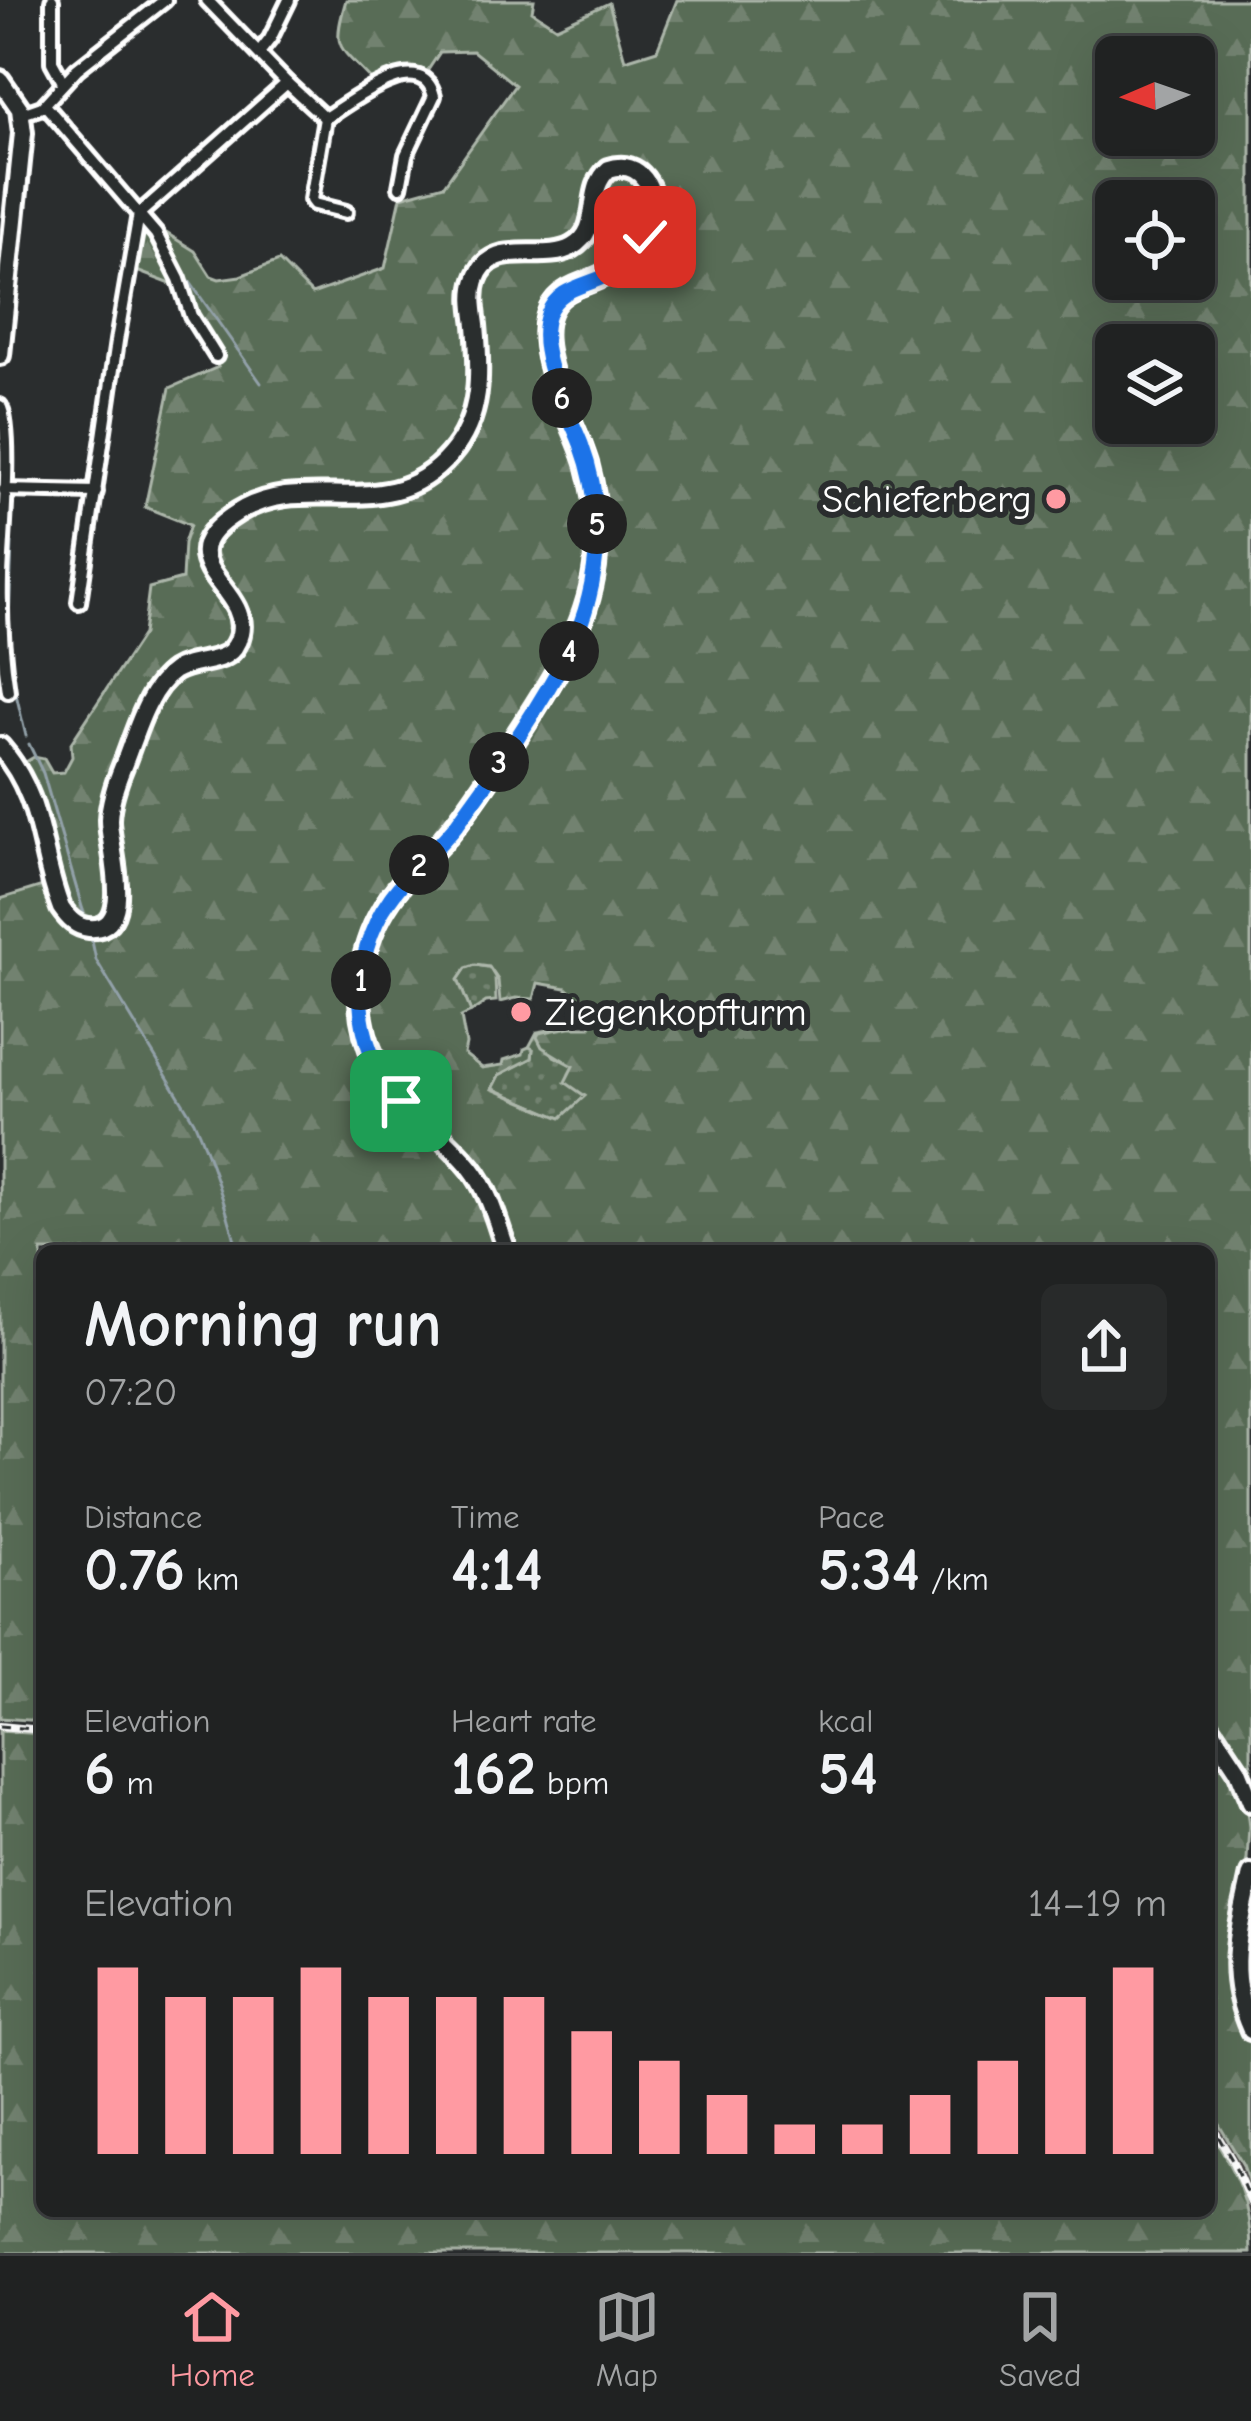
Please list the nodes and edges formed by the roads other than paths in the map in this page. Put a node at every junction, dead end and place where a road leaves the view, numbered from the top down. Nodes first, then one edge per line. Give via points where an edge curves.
1 (52, 0) edge
2 (165, 0) edge
3 (207, 0) edge
4 (289, 0) edge
5 (259, 53) junction
6 (0, 80) edge
7 (62, 82) junction
8 (287, 83) junction
9 (45, 104) junction
10 (22, 114) junction
11 (325, 118) junction
12 (400, 187) dead end
13 (346, 212) dead end
14 (139, 214) junction
15 (5, 280) edge
16 (0, 355) edge
17 (216, 356) dead end
18 (0, 406) edge
19 (4, 490) junction
20 (96, 492) junction
21 (1, 566) edge
22 (79, 602) dead end
23 (8, 691) dead end
24 (0, 747) edge
25 (505, 1245) edge
26 (1215, 1735) edge
27 (1251, 1802) edge
28 (1251, 1874) edge
29 (1251, 2030) edge

1 - 7 street via 52,62
2 - 7 street
3 - 5 street
4 - 5 street
5 - 8 street
6 - 10 main road
7 - 9 street
8 - 11 street
8 - 14 street
9 - 10 street
9 - 14 street
10 - 15 main road
11 - 12 street via 388,80 407,76 430,85 434,96
11 - 13 street via 311,200
14 - 17 street
14 - 20 street
15 - 16 main road
18 - 19 street
19 - 20 street
19 - 21 street
20 - 22 street
21 - 23 street
24 - 25 main road via 36,810 61,908 74,923 101,927 118,897 112,797 147,709 169,675 226,656 240,633 238,610 206,562 215,532 273,497 380,494 434,471 459,444 476,403 473,296 482,268 502,254 572,247 591,226 605,171 625,166 644,177 653,211 641,244 619,268 560,296 546,320 551,369 595,499 596,553 581,624 471,804 385,905 362,963 362,1016 381,1073 474,1172
26 - 27 main road
28 - 29 main road via 1235,1971

